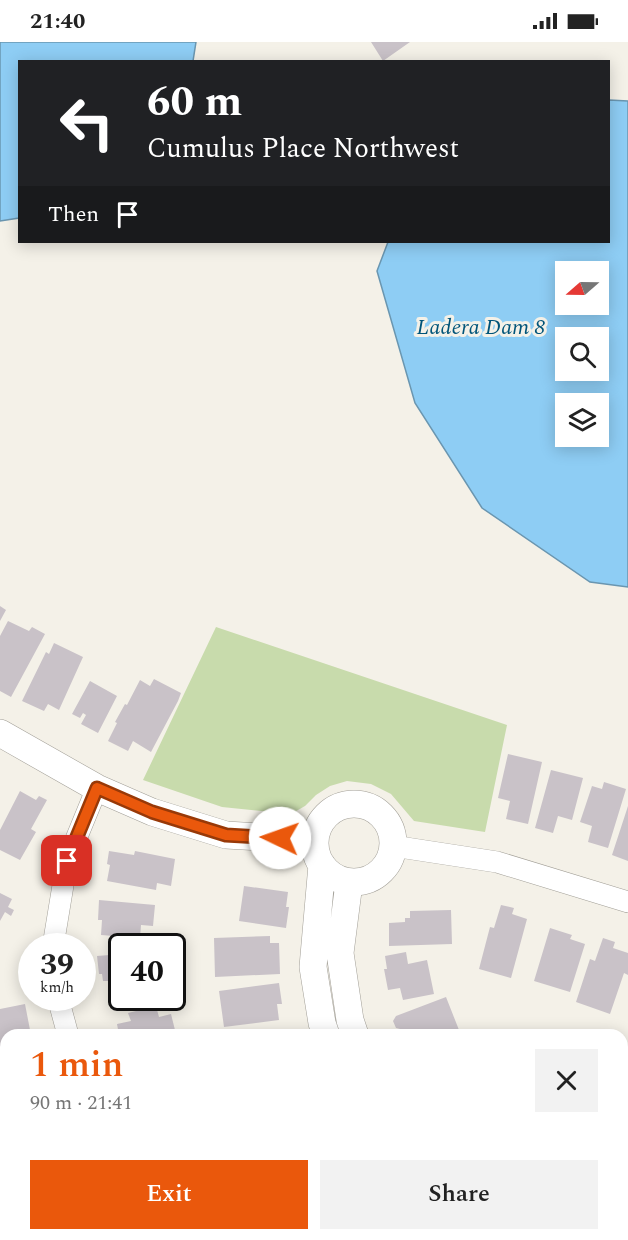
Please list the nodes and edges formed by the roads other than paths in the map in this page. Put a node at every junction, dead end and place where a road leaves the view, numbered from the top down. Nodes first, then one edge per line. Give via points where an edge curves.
1 (0, 733) edge
2 (97, 788) junction
3 (393, 846) junction
4 (318, 853) junction
5 (349, 883) junction
6 (628, 902) edge
7 (55, 933) edge
8 (62, 1011) edge
9 (66, 1029) edge
10 (324, 1029) edge
11 (353, 1029) edge

1 - 2 street
2 - 4 street via 152,812 226,835
2 - 7 street via 67,861
3 - 4 street via 391,831 382,817 359,804 342,806 322,821
3 - 5 street via 383,870 372,879
3 - 6 street via 497,862
4 - 5 street via 332,876
4 - 10 street via 313,967
5 - 11 street via 340,953
8 - 9 street

